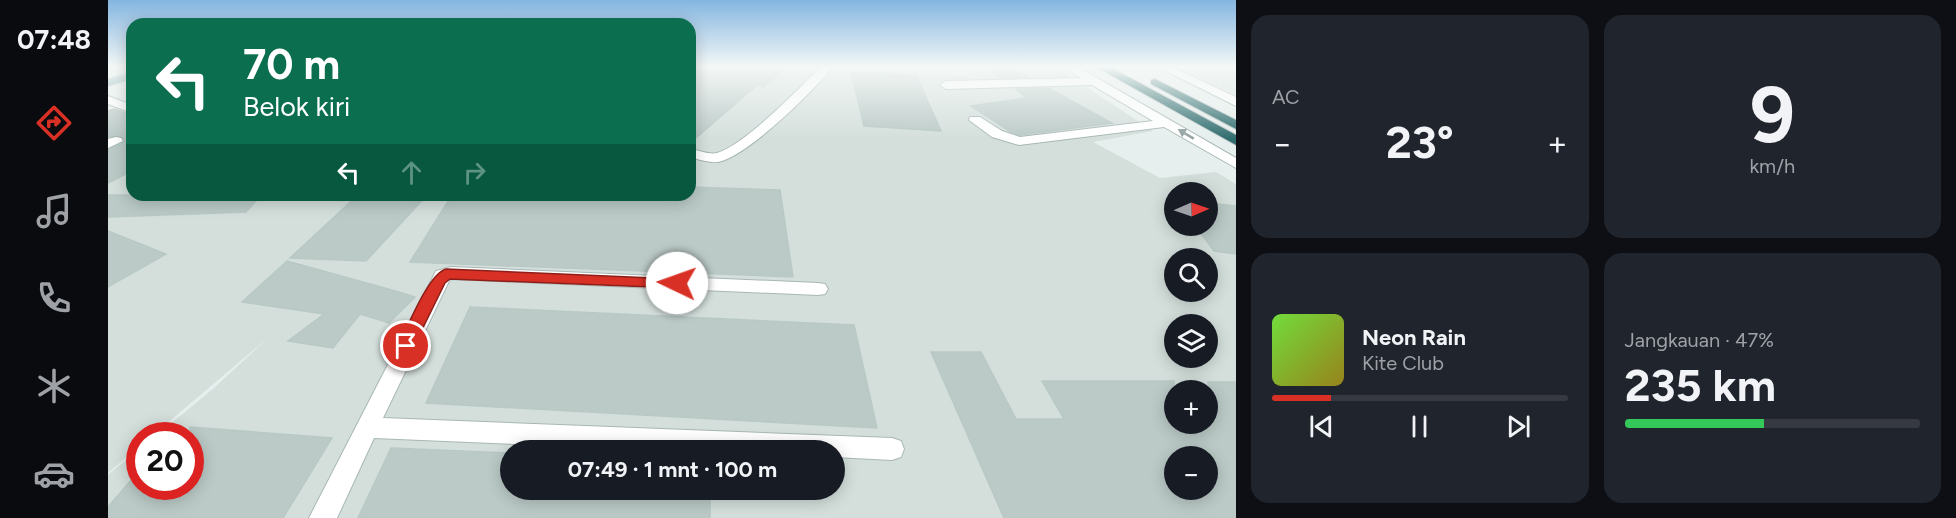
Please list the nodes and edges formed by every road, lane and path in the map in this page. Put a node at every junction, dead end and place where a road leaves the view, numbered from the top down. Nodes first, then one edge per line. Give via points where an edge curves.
1 (802, 91) edge
2 (1113, 91) edge
3 (1146, 91) edge
4 (1172, 91) edge
5 (1214, 91) edge
6 (108, 100) edge
7 (1236, 102) edge
8 (126, 107) edge
9 (975, 120) dead end
10 (1167, 123) junction
11 (1236, 125) edge
12 (1236, 141) edge
13 (696, 154) edge
14 (1236, 164) edge
15 (818, 289) dead end
16 (368, 428) junction
17 (892, 450) dead end
18 (323, 518) edge

1 - 13 street via 730,153 715,158
2 - 10 street
3 - 12 highway
4 - 11 highway
5 - 7 street
6 - 8 street
9 - 10 street via 997,134 1019,141
14 -> 10 street
15 - 16 street via 443,275
16 - 17 street
16 - 18 street

